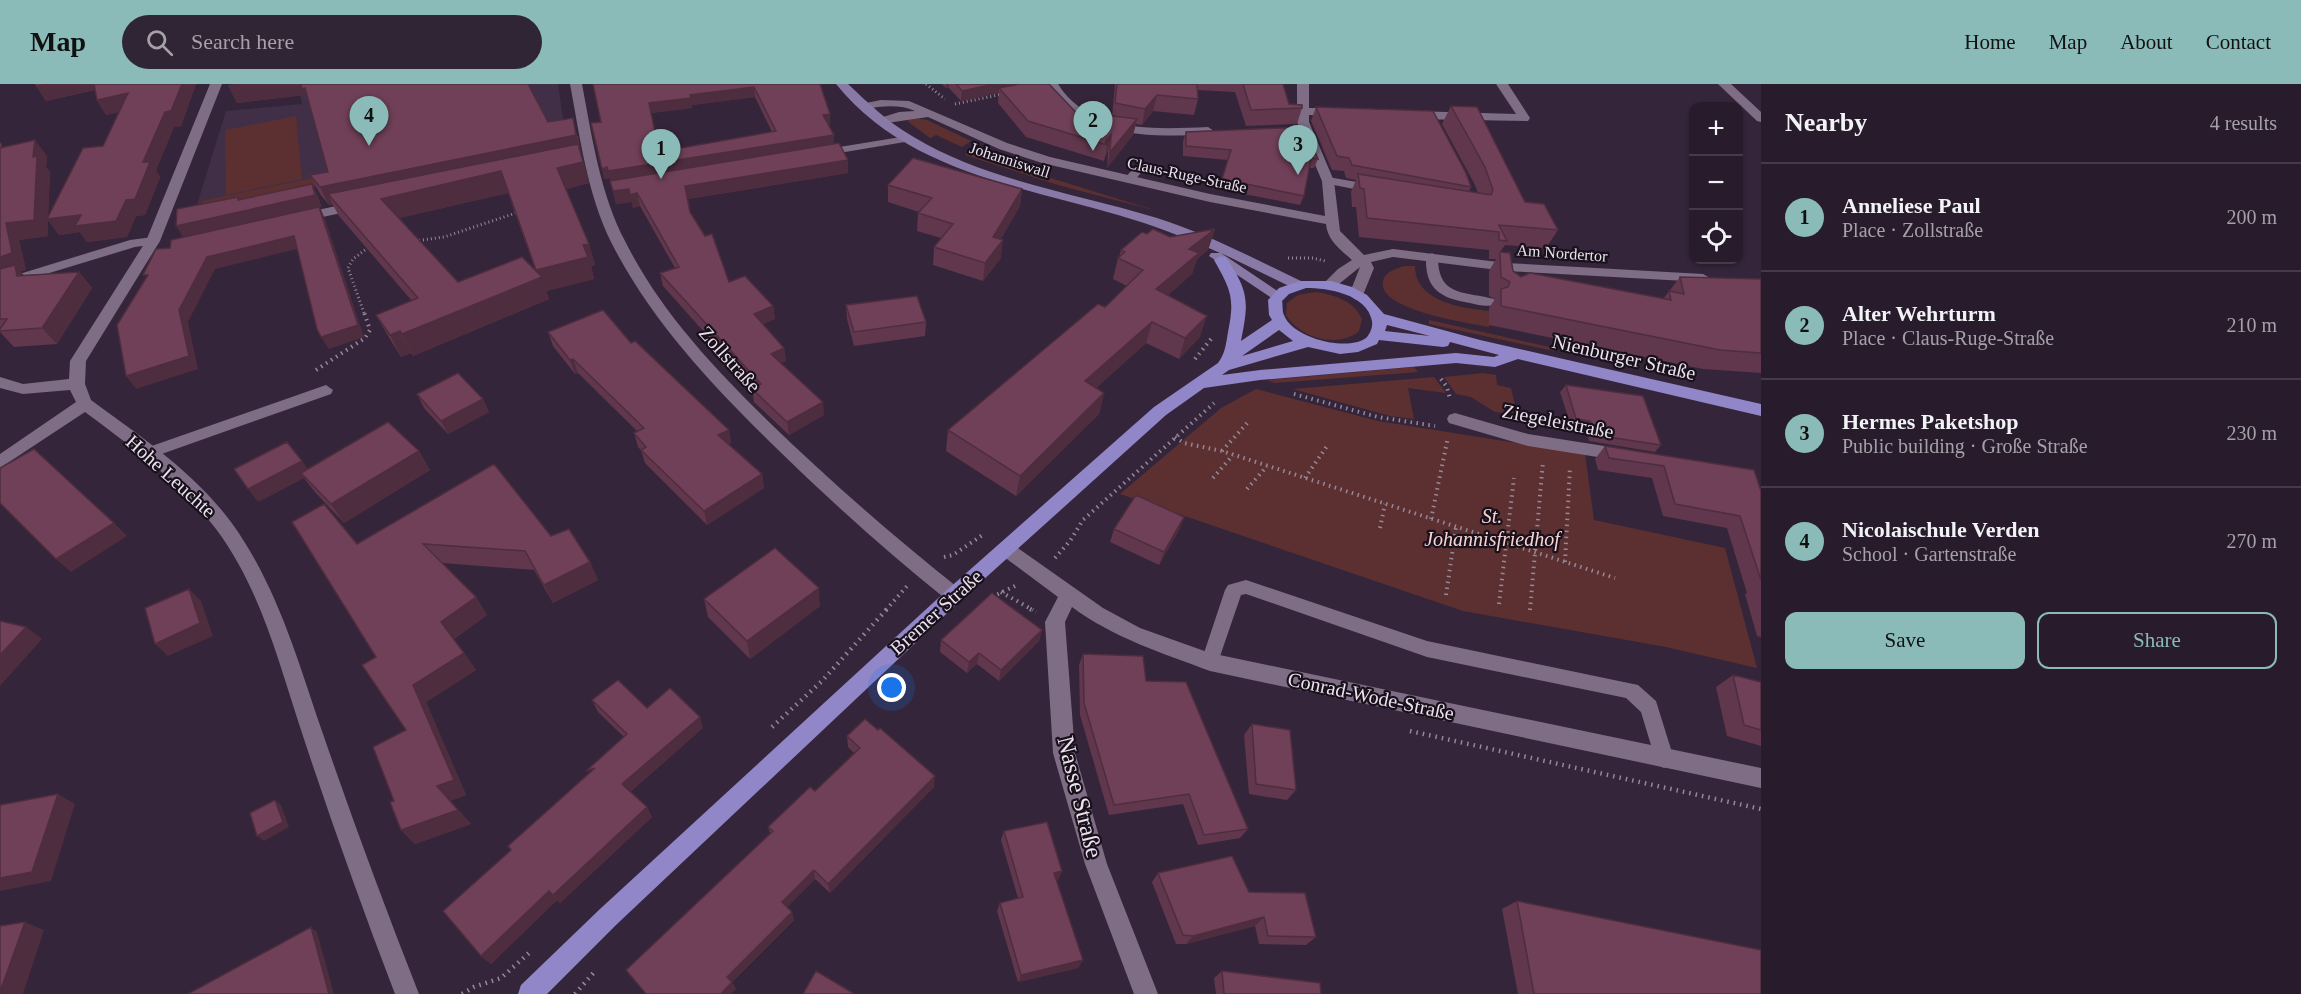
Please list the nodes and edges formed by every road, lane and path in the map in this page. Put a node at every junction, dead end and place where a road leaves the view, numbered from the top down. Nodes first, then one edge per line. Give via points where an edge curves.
1 (216, 84) edge
2 (842, 84) edge
3 (1052, 84) edge
4 (1303, 84) edge
5 (1502, 84) edge
6 (1724, 84) edge
7 (580, 85) edge
8 (1003, 94) edge
9 (953, 104) dead end
10 (864, 106) junction
11 (1303, 111) junction
12 (1350, 112) edge
13 (1396, 114) edge
14 (1430, 115) junction
15 (938, 116) junction
16 (1761, 118) edge
17 (884, 121) junction
18 (1438, 130) edge
19 (1220, 131) edge
20 (907, 139) junction
21 (809, 155) edge
22 (1142, 165) dead end
23 (1129, 180) junction
24 (1328, 181) junction
25 (1387, 191) edge
26 (368, 203) edge
27 (524, 211) edge
28 (291, 220) edge
29 (1331, 220) junction
30 (1186, 234) junction
31 (409, 241) edge
32 (159, 245) junction
33 (373, 245) edge
34 (1432, 256) junction
35 (1221, 260) junction
36 (1280, 261) dead end
37 (1363, 261) junction
38 (1329, 262) dead end
39 (1506, 267) junction
40 (1713, 279) edge
41 (1508, 283) edge
42 (0, 284) edge
43 (1298, 285) junction
44 (1329, 285) junction
45 (1356, 295) junction
46 (1278, 296) junction
47 (1489, 302) dead end
48 (1379, 318) junction
49 (1280, 322) junction
50 (1377, 335) junction
51 (1306, 342) junction
52 (1478, 345) junction
53 (1517, 354) junction
54 (1227, 361) junction
55 (316, 370) dead end
56 (0, 382) edge
57 (75, 384) junction
58 (1195, 385) junction
59 (326, 390) dead end
60 (1288, 392) dead end
61 (1223, 398) dead end
62 (85, 404) junction
63 (1761, 410) edge
64 (1248, 422) dead end
65 (1453, 424) junction
66 (1175, 437) junction
67 (1327, 446) dead end
68 (1222, 451) junction
69 (151, 452) junction
70 (1233, 455) junction
71 (1544, 455) dead end
72 (1645, 459) edge
73 (0, 462) edge
74 (1570, 463) dead end
75 (1267, 466) junction
76 (1214, 478) dead end
77 (1305, 478) junction
78 (1514, 478) dead end
79 (1247, 489) dead end
80 (1385, 504) junction
81 (1431, 519) junction
82 (1456, 527) junction
83 (1380, 528) dead end
84 (1506, 543) junction
85 (1006, 549) junction
86 (1535, 553) junction
87 (1056, 557) dead end
88 (1565, 562) junction
89 (1615, 578) dead end
90 (907, 585) dead end
91 (1011, 589) dead end
92 (954, 595) junction
93 (1068, 595) junction
94 (1446, 595) dead end
95 (1499, 604) dead end
96 (1530, 610) dead end
97 (1055, 622) junction
98 (1210, 662) junction
99 (770, 729) dead end
100 (1664, 759) junction
101 (1761, 778) edge
102 (535, 948) dead end
103 (407, 994) edge
104 (462, 994) edge
105 (530, 994) edge
106 (1146, 994) edge

1 - 32 street
2 - 10 main road, Johanniswall
3 - 19 street via 1069,106 1111,125 1153,132
4 - 11 street
5 - 14 street via 1524,118
6 - 16 street
7 - 92 street, Zollstraße via 584,159 603,189 618,240 653,302 722,384 816,478
8 - 9 path
10 - 15 street, Claus-Ruge-Straße via 909,104
10 - 17 main road, Johanniswall
11 - 12 street
11 - 24 street via 1302,130
13 - 14 street
14 - 18 lane
15 - 17 street, Claus-Ruge-Straße via 915,113
15 - 23 street, Claus-Ruge-Straße via 1014,149
17 - 20 main road, Johanniswall
20 - 21 lane
20 - 30 main road, Johanniswall via 980,170
22 - 23 lane
23 - 29 street, Claus-Ruge-Straße
24 - 25 lane
24 - 29 street
26 - 28 street
27 - 31 path via 444,237
29 - 37 street via 1335,235
30 - 35 main road, Johanniswall
30 - 43 main road, Johanniswall
32 - 42 lane via 134,243
32 - 57 street via 145,254 78,361
33 - 55 path via 358,254 348,268 370,330 365,338
34 - 37 street, Am Nordertor via 1379,254
34 - 39 street, Am Nordertor
34 - 47 lane via 1433,277 1439,286 1463,298
35 - 46 main road, Johanniswall
35 - 54 main road via 1241,306
36 - 38 path via 1300,257
37 - 44 street, Am Nordertor via 1346,268
37 - 45 street via 1367,268
39 - 40 street, Am Nordertor
39 - 41 lane
43 - 44 main road
43 - 46 main road
44 - 45 main road
45 - 48 main road
46 - 49 main road via 1274,306
48 - 50 main road
48 - 52 main road, Nienburger Straße
49 - 51 main road
49 - 54 main road, Bremer Straße
50 - 51 main road via 1348,349
50 - 52 main road, Nienburger Straße
51 - 54 main road, Bremer Straße
52 - 53 main road, Nienburger Straße
53 - 58 main road via 1495,362 1423,360
53 - 63 main road, Nienburger Straße
54 - 58 main road, Bremer Straße
56 - 57 street via 23,389
57 - 62 street, Hohe Leuchte
58 - 85 main road, Bremer Straße via 1160,411
59 - 69 lane
60 - 65 path via 1378,417
61 - 66 path
62 - 69 street, Hohe Leuchte
62 - 73 street
64 - 68 path
65 - 72 street, Ziegeleistraße
65 - 81 path
66 - 68 path via 1184,443
66 - 87 path via 1083,520
67 - 77 path
68 - 70 path
69 - 103 street, Hohe Leuchte via 224,525 254,573
70 - 75 path
70 - 76 path
71 - 86 path
74 - 88 path
75 - 77 path
75 - 79 path
77 - 80 path
78 - 84 path
80 - 81 path
80 - 83 path
81 - 82 path
82 - 84 path
82 - 94 path
84 - 86 path
84 - 95 path
85 - 92 main road, Bremer Straße
85 - 93 street, Conrad-Wode-Straße
86 - 88 path
86 - 96 path
88 - 89 path
90 - 99 path via 822,681
91 - 97 path via 1001,591
92 - 105 main road, Bremer Straße
93 - 97 street, Nasse Straße
93 - 98 street, Conrad-Wode-Straße via 1133,634
97 - 106 street, Nasse Straße via 1064,753 1096,864
98 - 100 street, Conrad-Wode-Straße
98 - 100 lane via 1234,590 1246,587 1427,649 1631,692 1649,706
100 - 101 street, Conrad-Wode-Straße
102 - 104 path via 499,979 471,986

